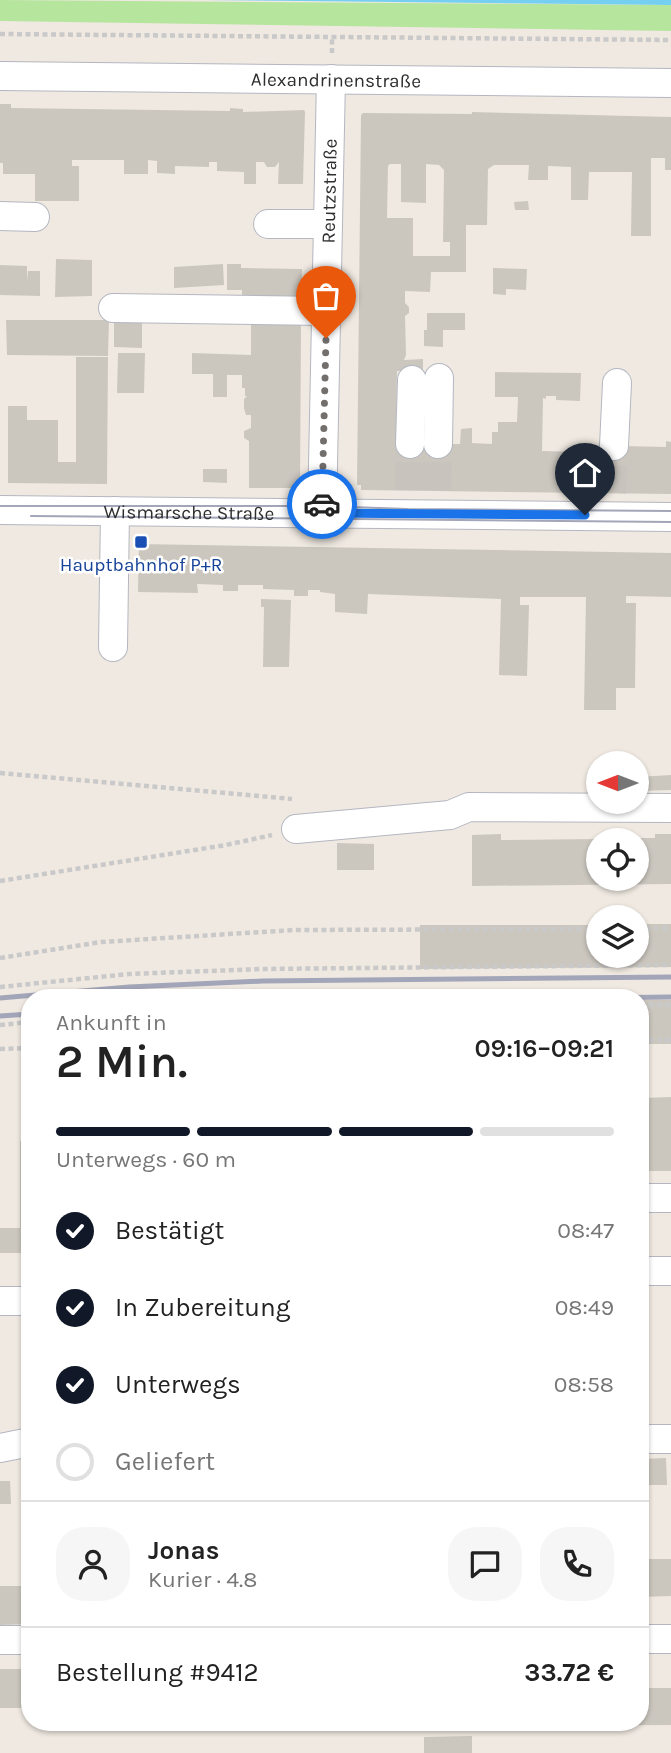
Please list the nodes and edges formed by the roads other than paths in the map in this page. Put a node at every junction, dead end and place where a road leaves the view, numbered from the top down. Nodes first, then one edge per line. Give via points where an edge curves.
1 (0, 76) edge
2 (331, 79) junction
3 (671, 83) edge
4 (0, 216) edge
5 (34, 217) dead end
6 (268, 224) dead end
7 (328, 224) junction
8 (113, 308) dead end
9 (326, 311) junction
10 (617, 383) dead end
11 (410, 444) tunnel mouth
12 (438, 444) tunnel mouth
13 (614, 446) tunnel mouth
14 (0, 510) edge
15 (115, 511) junction
16 (322, 513) junction
17 (671, 517) edge
18 (113, 647) dead end
19 (671, 808) edge
20 (296, 829) road end
21 (649, 1198) edge
22 (671, 1198) edge
23 (671, 1271) edge
24 (649, 1272) edge
25 (0, 1301) edge
26 (21, 1301) edge
27 (649, 1439) edge
28 (671, 1439) edge
29 (21, 1444) edge
30 (0, 1448) edge
31 (649, 1639) edge
32 (671, 1639) edge
33 (0, 1640) edge
34 (21, 1640) edge

1 - 2 street, Alexandrinenstraße
2 - 3 street, Alexandrinenstraße
2 - 7 street, Reutzstraße
4 - 5 street
6 - 7 street
7 - 9 street, Reutzstraße
8 - 9 street
9 - 16 street, Reutzstraße
10 - 13 street
11 - 12 street via 426,379
14 - 15 street, Wismarsche Straße
15 - 16 street, Wismarsche Straße
15 - 18 street
16 - 17 street, Wismarsche Straße via 409,501 611,504
19 - 20 street via 469,807 450,816
21 - 22 street
23 - 24 street
25 - 26 street
27 - 28 street
29 - 30 street
31 - 32 street
33 - 34 street

